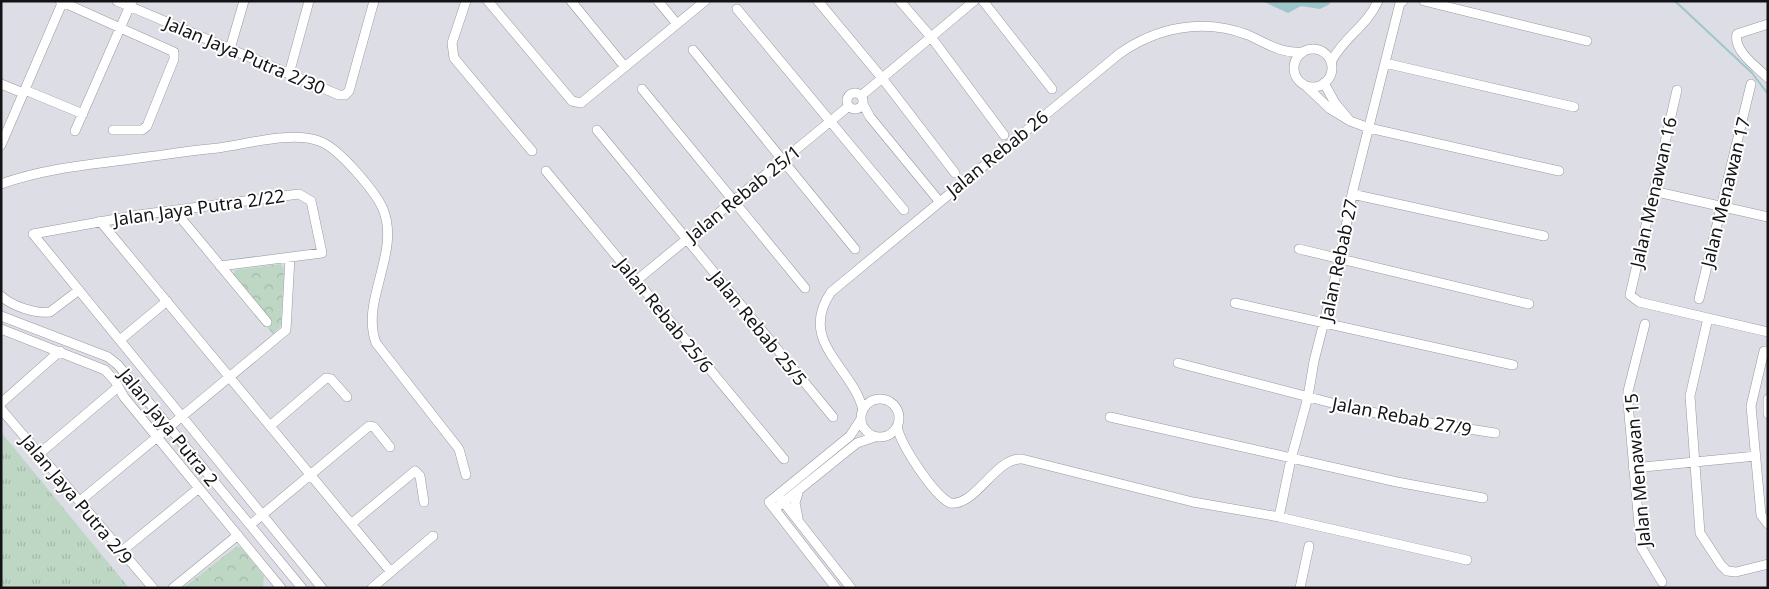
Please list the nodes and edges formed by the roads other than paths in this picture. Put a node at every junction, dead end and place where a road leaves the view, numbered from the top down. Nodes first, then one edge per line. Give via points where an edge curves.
1 (117, 1) edge
2 (244, 1) edge
3 (309, 1) edge
4 (374, 1) edge
5 (466, 1) edge
6 (488, 1) edge
7 (571, 1) edge
8 (658, 1) edge
9 (705, 1) edge
10 (818, 1) edge
11 (900, 1) edge
12 (974, 1) edge
13 (983, 1) edge
14 (1378, 1) edge
15 (1424, 1) edge
16 (62, 2) edge
17 (1402, 2) edge
18 (131, 4) edge
19 (737, 9) dead end
20 (677, 24) junction
21 (1768, 24) edge
22 (121, 27) junction
23 (931, 37) junction
24 (1347, 39) junction
25 (1587, 41) dead end
26 (1268, 45) junction
27 (230, 49) junction
28 (693, 50) dead end
29 (1319, 50) junction
30 (1302, 52) junction
31 (1331, 62) junction
32 (1385, 63) junction
33 (625, 67) junction
34 (1293, 67) junction
35 (289, 74) junction
36 (882, 78) junction
37 (1768, 78) edge
38 (1324, 83) junction
39 (1, 84) edge
40 (1751, 84) dead end
41 (1306, 86) junction
42 (1052, 89) dead end
43 (642, 90) dead end
44 (1677, 90) dead end
45 (24, 91) junction
46 (858, 103) junction
47 (1574, 106) dead end
48 (83, 114) junction
49 (831, 121) junction
50 (1350, 121) junction
51 (1369, 128) junction
52 (113, 130) dead end
53 (597, 130) dead end
54 (76, 131) dead end
55 (1004, 135) dead end
56 (1, 145) edge
57 (532, 151) dead end
58 (784, 161) junction
59 (546, 171) dead end
60 (1559, 171) dead end
61 (955, 173) dead end
62 (1, 184) edge
63 (1653, 191) junction
64 (1352, 194) junction
65 (734, 201) junction
66 (939, 201) junction
67 (1721, 206) junction
68 (904, 210) dead end
69 (175, 211) junction
70 (1768, 217) edge
71 (100, 221) junction
72 (1544, 236) dead end
73 (686, 239) junction
74 (855, 249) dead end
75 (1299, 249) dead end
76 (290, 257) junction
77 (1340, 259) junction
78 (220, 266) junction
79 (637, 280) junction
80 (805, 288) dead end
81 (79, 290) junction
82 (1, 296) edge
83 (1699, 299) dead end
84 (167, 302) junction
85 (1235, 303) dead end
86 (1530, 304) dead end
87 (1, 316) edge
88 (1708, 318) junction
89 (267, 322) dead end
90 (1325, 324) junction
91 (1645, 324) dead end
92 (1, 329) edge
93 (1768, 332) edge
94 (120, 340) junction
95 (60, 351) junction
96 (1764, 351) dead end
97 (1178, 364) dead end
98 (1513, 365) dead end
99 (230, 377) junction
100 (849, 380) junction
101 (118, 387) junction
102 (348, 397) dead end
103 (1308, 397) junction
104 (875, 400) junction
105 (1768, 400) edge
106 (1, 403) edge
107 (1, 410) edge
108 (1768, 414) edge
109 (862, 415) junction
110 (182, 416) junction
111 (833, 416) dead end
112 (1110, 417) dead end
113 (270, 426) junction
114 (896, 426) junction
115 (169, 427) junction
116 (1495, 433) dead end
117 (157, 437) junction
118 (880, 437) junction
119 (390, 447) dead end
120 (39, 454) junction
121 (1756, 456) junction
122 (784, 459) dead end
123 (912, 459) junction
124 (1291, 459) junction
125 (1694, 463) junction
126 (1633, 468) junction
127 (311, 474) junction
128 (466, 475) dead end
129 (199, 488) junction
130 (799, 489) junction
131 (780, 498) junction
132 (1482, 498) dead end
133 (80, 502) junction
134 (424, 502) dead end
135 (262, 515) junction
136 (1279, 517) junction
137 (800, 523) junction
138 (351, 524) junction
139 (1768, 524) edge
140 (250, 525) junction
141 (238, 535) junction
142 (433, 536) dead end
143 (1309, 546) dead end
144 (122, 551) junction
145 (1467, 560) dead end
146 (1768, 564) edge
147 (391, 572) junction
148 (1662, 582) dead end
149 (277, 586) edge
150 (153, 588) edge
151 (173, 588) edge
152 (302, 588) edge
153 (322, 588) edge
154 (372, 588) edge
155 (836, 588) edge
156 (850, 588) edge
157 (1300, 588) edge

1 - 18 street, Jalan Jaya Putra 2/30
2 - 27 street
3 - 35 street
4 - 35 street, Jalan Jaya Putra 2/30 via 349,91 345,95
5 - 57 street via 452,48 456,61
6 - 33 street via 572,101 581,103
7 - 33 street
8 - 20 street
9 - 20 street
10 - 36 street
11 - 23 street
12 - 23 street, Jalan Rebab 25/1
13 - 42 street
14 - 24 street via 1369,20
15 - 25 street
16 - 22 street
16 - 45 street
17 - 32 street, Jalan Rebab 27
18 - 22 street
18 - 27 street, Jalan Jaya Putra 2/30
19 - 49 street
20 - 33 street
21 - 37 street via 1737,34 1736,40 1740,50
22 - 48 street
22 - 52 street via 172,50 174,56 147,126 142,130
23 - 36 street, Jalan Rebab 25/1
23 - 55 street
24 - 29 street via 1334,47
24 - 31 street
26 - 30 street via 1285,52
26 - 34 street
26 - 66 street, Jalan Rebab 26 via 1230,29 1207,26 1170,29 1144,38 1119,54
27 - 35 street, Jalan Jaya Putra 2/30
28 - 58 street
29 - 30 street
29 - 31 street
30 - 34 street
31 - 38 street via 1331,74
32 - 47 street
32 - 51 street, Jalan Rebab 27
34 - 41 street via 1296,78
36 - 46 street, Jalan Rebab 25/1
36 - 61 street
38 - 41 street
38 - 50 street
39 - 45 street
40 - 67 street, Jalan Menawan 17
41 - 50 street via 1330,109
43 - 65 street
44 - 63 street, Jalan Menawan 16
45 - 48 street
45 - 56 street
46 - 49 street, Jalan Rebab 25/1
46 - 66 street
48 - 54 street
49 - 58 street, Jalan Rebab 25/1
49 - 68 street
50 - 51 street
51 - 60 street
51 - 64 street, Jalan Rebab 27
53 - 73 street, Jalan Rebab 25/5
58 - 65 street, Jalan Rebab 25/1
58 - 74 street
59 - 79 street, Jalan Rebab 25/6
62 - 128 street via 36,173 191,150 293,137 321,141 336,151 371,191 386,219 386,254 372,334 459,449
63 - 67 street
63 - 88 street, Jalan Menawan 16 via 1630,294 1639,302
64 - 72 street
64 - 77 street, Jalan Rebab 27
65 - 73 street, Jalan Rebab 25/1
65 - 80 street
66 - 100 street, Jalan Rebab 26 via 837,286 826,299 821,314 822,338 828,352
67 - 70 street
67 - 83 street, Jalan Menawan 17
69 - 71 street, Jalan Jaya Putra 2/22
69 - 76 street, Jalan Jaya Putra 2/22 via 299,194 311,201 322,253
69 - 78 street
71 - 81 street, Jalan Jaya Putra 2/22 via 33,234
71 - 84 street
73 - 79 street, Jalan Rebab 25/1
73 - 111 street, Jalan Rebab 25/5
75 - 77 street
76 - 78 street
76 - 99 street via 286,330
77 - 86 street
77 - 90 street, Jalan Rebab 27
78 - 89 street
79 - 122 street, Jalan Rebab 25/6
81 - 82 street via 46,313
81 - 94 street
84 - 94 street
84 - 99 street
85 - 90 street
87 - 115 street, Jalan Jaya Putra 2 via 113,360
88 - 93 street
88 - 125 street via 1690,391
90 - 98 street
90 - 103 street, Jalan Rebab 27
91 - 126 street, Jalan Menawan 15 via 1628,391
92 - 95 street
94 - 110 street
95 - 101 street via 104,370
95 - 106 street
96 - 121 street via 1752,401
97 - 103 street, Jalan Rebab 27/9
99 - 110 street
99 - 113 street
100 - 104 street, Jalan Rebab 26
100 - 109 street, Jalan Rebab 26 via 859,396
101 - 117 street
101 - 120 street
102 - 113 street via 331,379 326,378
103 - 116 street, Jalan Rebab 27/9 via 1411,420
103 - 124 street, Jalan Rebab 27
104 - 109 street
104 - 114 street via 894,406 898,414
105 - 108 street
107 - 120 street, Jalan Jaya Putra 2/9
109 - 118 street via 864,428
109 - 131 street via 850,436
110 - 115 street
110 - 135 street
112 - 124 street
113 - 127 street
114 - 118 street via 891,433
114 - 123 street via 899,438
115 - 117 street
115 - 140 street, Jalan Jaya Putra 2
117 - 129 street
117 - 133 street
118 - 123 street via 895,443
118 - 130 street via 857,443
119 - 127 street via 374,427 369,426
120 - 133 street, Jalan Jaya Putra 2/9
121 - 125 street
121 - 139 street via 1761,515
123 - 136 street via 942,497 953,503 964,501 1008,462 1017,458 1193,502
124 - 132 street
124 - 136 street, Jalan Rebab 27
125 - 126 street
125 - 146 street via 1700,532 1721,565 1733,572
126 - 148 street, Jalan Menawan 15 via 1641,547
127 - 135 street
127 - 138 street
129 - 141 street
129 - 144 street
130 - 131 street
130 - 137 street via 795,508
131 - 137 street
131 - 155 street via 772,505
133 - 144 street, Jalan Jaya Putra 2/9
134 - 138 street via 420,476 415,471
135 - 140 street
135 - 153 street
136 - 145 street
137 - 156 street
138 - 147 street
140 - 152 street, Jalan Jaya Putra 2
141 - 149 street
141 - 151 street
142 - 147 street
143 - 157 street
144 - 150 street, Jalan Jaya Putra 2/9
147 - 154 street

